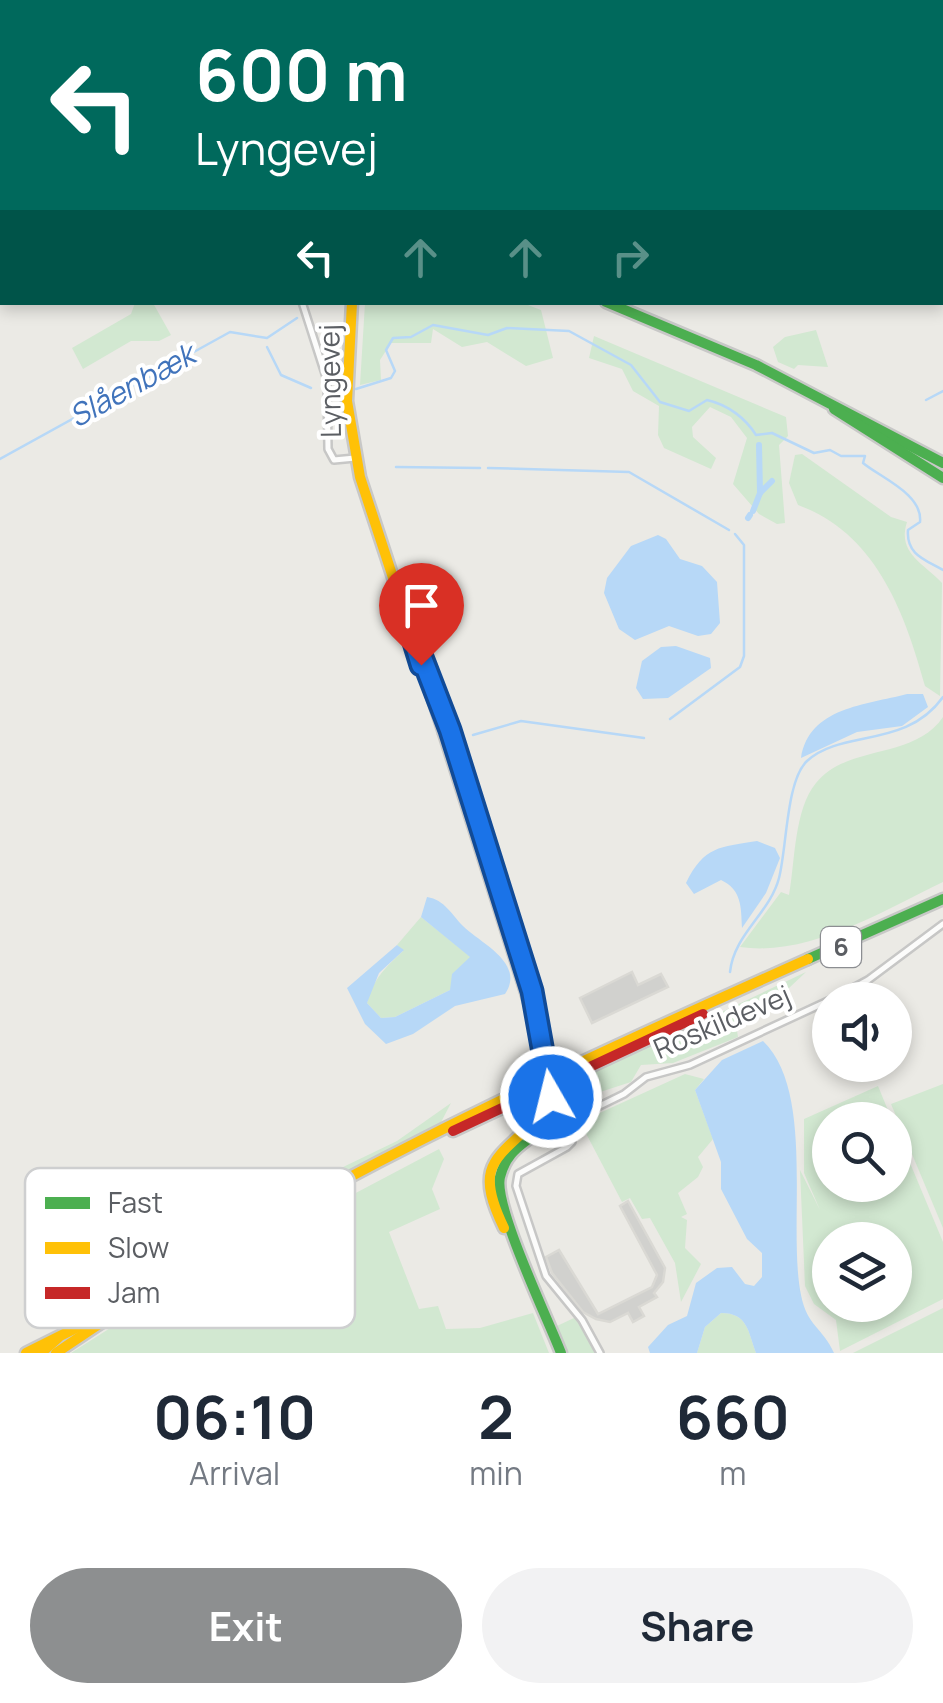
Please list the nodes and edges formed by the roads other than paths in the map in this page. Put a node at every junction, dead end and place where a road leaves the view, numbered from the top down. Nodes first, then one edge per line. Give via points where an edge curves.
1 (303, 305) edge
2 (352, 305) edge
3 (614, 305) edge
4 (818, 395) junction
5 (355, 458) junction
6 (943, 459) edge
7 (943, 478) edge
8 (943, 900) edge
9 (943, 924) edge
10 (864, 982) edge
11 (739, 994) junction
12 (812, 1008) edge
13 (546, 1084) junction
14 (421, 1144) junction
15 (355, 1177) edge
16 (72, 1328) edge
17 (91, 1328) edge
18 (65, 1331) junction
19 (26, 1353) edge
20 (41, 1353) edge
21 (56, 1353) edge
22 (559, 1353) edge
23 (600, 1353) edge

1 - 5 street, Lyngevej via 326,380 328,448 334,460
2 - 5 main road, Lyngevej via 347,400
3 - 4 main road
4 - 6 main road
4 - 7 main road
5 - 13 main road, Lyngevej via 526,980
8 - 11 main road, Roskildevej / 6
9 - 10 street, Roskildevej
11 - 13 main road, Roskildevej
11 - 13 main road, Roskildevej / 6
12 - 23 street, Roskildevej via 690,1065 646,1077 569,1120 572,1142 518,1174 540,1264
13 - 14 main road, 6
13 - 14 main road
13 - 22 main road via 540,1117 502,1149 490,1175 492,1204
14 - 15 main road, 6
16 - 18 main road, 6
17 - 21 main road
18 - 19 main road, 6
18 - 20 main road

